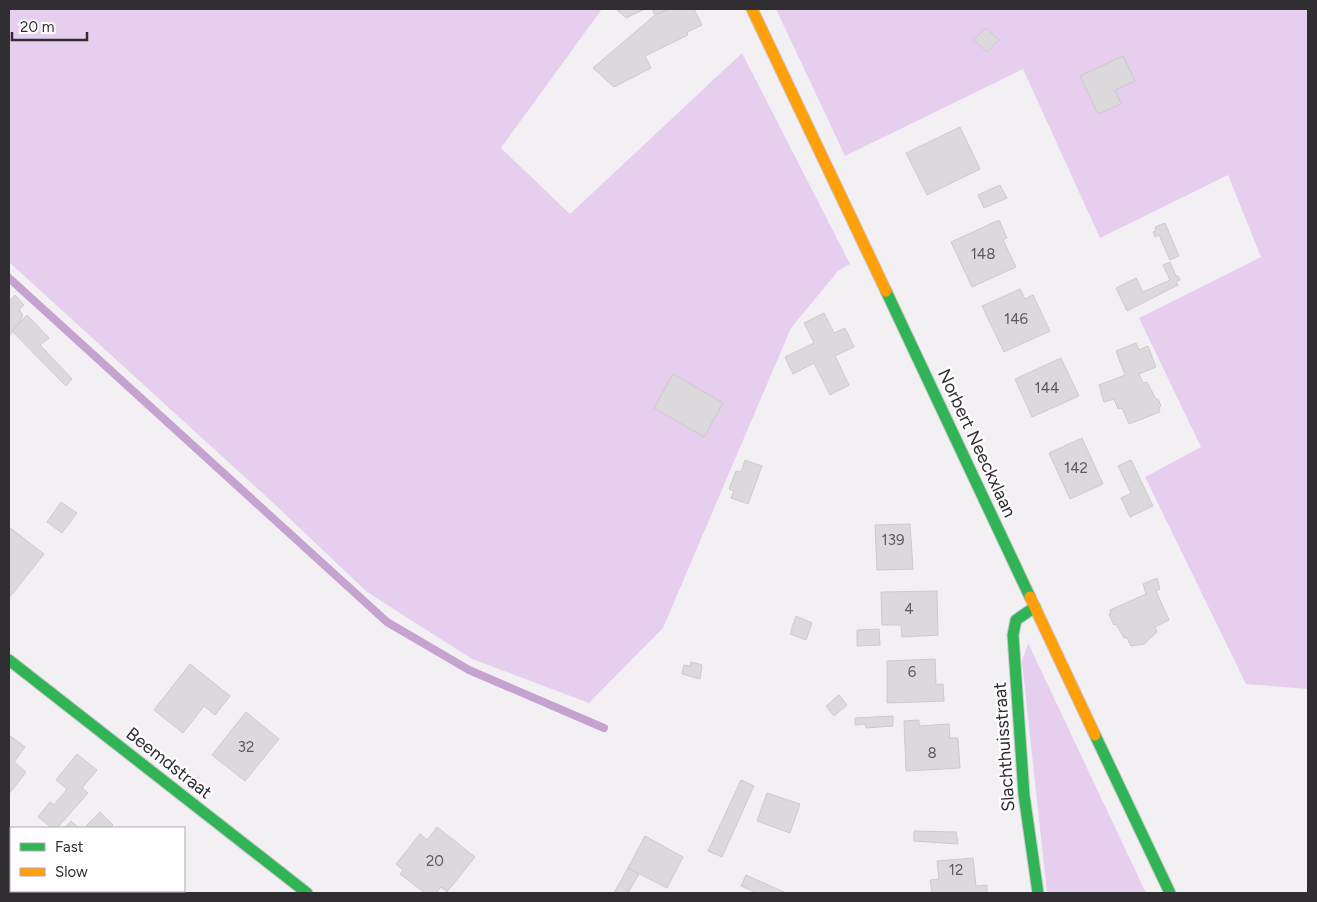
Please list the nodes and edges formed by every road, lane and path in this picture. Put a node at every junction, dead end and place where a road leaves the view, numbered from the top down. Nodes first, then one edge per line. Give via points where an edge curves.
1 (752, 9) edge
2 (1035, 607) junction
3 (9, 660) edge
4 (307, 893) edge
5 (1038, 893) edge
6 (1170, 893) edge

1 - 2 main road, Norbert Neeckxlaan
2 - 5 main road, Slachthuisstraat via 1016,620 1013,635 1024,795
2 - 6 main road, Norbert Neeckxlaan
3 - 4 main road, Beemdstraat

